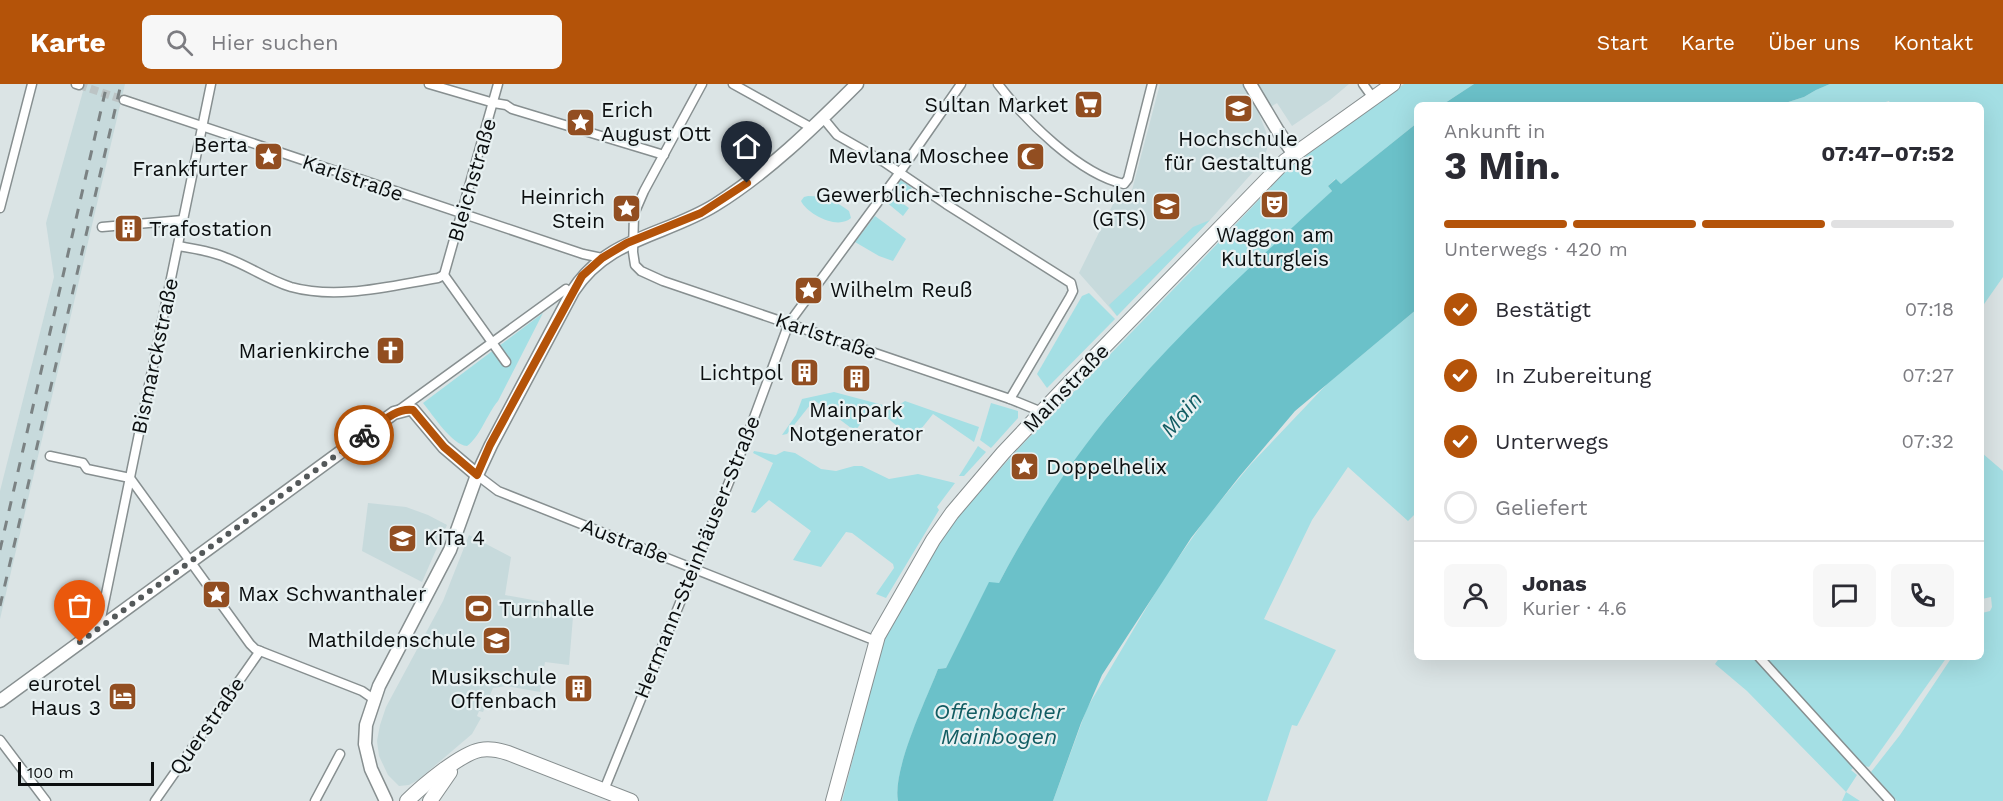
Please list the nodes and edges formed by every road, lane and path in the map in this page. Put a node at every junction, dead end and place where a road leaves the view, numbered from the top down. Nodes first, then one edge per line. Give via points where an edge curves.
1 (32, 84) edge
2 (211, 84) edge
3 (429, 84) edge
4 (498, 84) edge
5 (702, 84) edge
6 (733, 84) edge
7 (857, 84) edge
8 (961, 84) edge
9 (998, 84) edge
10 (1152, 84) edge
11 (1250, 84) edge
12 (1363, 84) edge
13 (1393, 84) edge
14 (1373, 98) junction
15 (124, 100) tunnel mouth
16 (494, 103) junction
17 (823, 118) junction
18 (202, 127) junction
19 (812, 128) junction
20 (1293, 153) junction
21 (664, 155) junction
22 (900, 172) junction
23 (0, 208) edge
24 (462, 214) junction
25 (183, 220) junction
26 (102, 227) dead end
27 (634, 240) junction
28 (178, 246) junction
29 (583, 254) junction
30 (602, 258) junction
31 (444, 275) junction
32 (582, 276) junction
33 (570, 290) junction
34 (789, 323) junction
35 (491, 342) junction
36 (506, 362) dead end
37 (1010, 399) junction
38 (1042, 412) junction
39 (394, 413) junction
40 (50, 456) dead end
41 (477, 475) junction
42 (130, 478) junction
43 (189, 562) junction
44 (693, 568) junction
45 (99, 628) junction
46 (876, 640) junction
47 (260, 651) junction
48 (1762, 660) edge
49 (375, 700) junction
50 (0, 701) edge
51 (0, 740) edge
52 (340, 754) dead end
53 (458, 760) junction
54 (604, 790) junction
55 (45, 801) edge
56 (155, 801) edge
57 (315, 801) edge
58 (386, 801) edge
59 (407, 801) edge
60 (430, 801) edge
61 (631, 801) edge
62 (833, 801) edge
63 (1890, 801) edge

1 - 23 street
2 - 18 street, Bismarckstraße
3 - 16 street
4 - 16 street, Bleichstraße
5 - 21 street, Karlstraße
6 - 19 street
7 - 17 main road
8 - 22 street, Hermann-Steinhäuser-Straße
9 - 10 street via 1025,117 1072,158 1124,184
11 - 20 main road
12 - 14 street
13 - 14 main road, Mainstraße
14 - 20 main road, Mainstraße
15 - 18 street, Karlstraße
16 - 21 street
16 - 24 street, Bleichstraße
17 - 19 main road
17 - 22 street via 837,135
18 - 24 street, Karlstraße
18 - 25 street, Bismarckstraße
19 - 27 main road via 771,165 721,201
20 - 38 main road, Mainstraße
21 - 27 street, Karlstraße via 634,214
22 - 34 street, Hermann-Steinhäuser-Straße
22 - 37 street via 1073,286
24 - 29 street, Karlstraße
24 - 31 street, Bleichstraße
25 - 26 street
25 - 28 street, Bismarckstraße
27 - 30 main road
27 - 34 street, Karlstraße via 634,260 644,273
28 - 31 street via 216,253 281,284 312,291 347,292
28 - 42 street, Bismarckstraße
29 - 30 street, Karlstraße
29 - 32 street via 587,262
30 - 32 main road
31 - 35 street
32 - 33 main road
33 - 35 street
33 - 41 main road
34 - 37 street, Karlstraße
34 - 44 street, Hermann-Steinhäuser-Straße
35 - 36 street
35 - 39 street
37 - 38 street, Karlstraße
38 - 46 main road, Mainstraße via 952,513
39 - 41 main road via 413,410 444,447
39 - 43 main road
40 - 42 street
41 - 44 street, Austraße via 498,491
41 - 49 main road via 450,550 383,677
42 - 43 street
42 - 45 street, Bismarckstraße
43 - 45 main road
43 - 47 street via 250,644
44 - 46 street, Austraße
44 - 54 street, Hermann-Steinhäuser-Straße
45 - 50 main road
46 - 62 main road, Mainstraße
47 - 49 street via 362,691
47 - 56 street, Querstraße
48 - 63 street
49 - 58 main road via 366,725 365,744 371,769
51 - 55 street
52 - 57 street
53 - 54 main road via 473,752 496,750
53 - 59 main road
53 - 60 main road
54 - 61 main road

